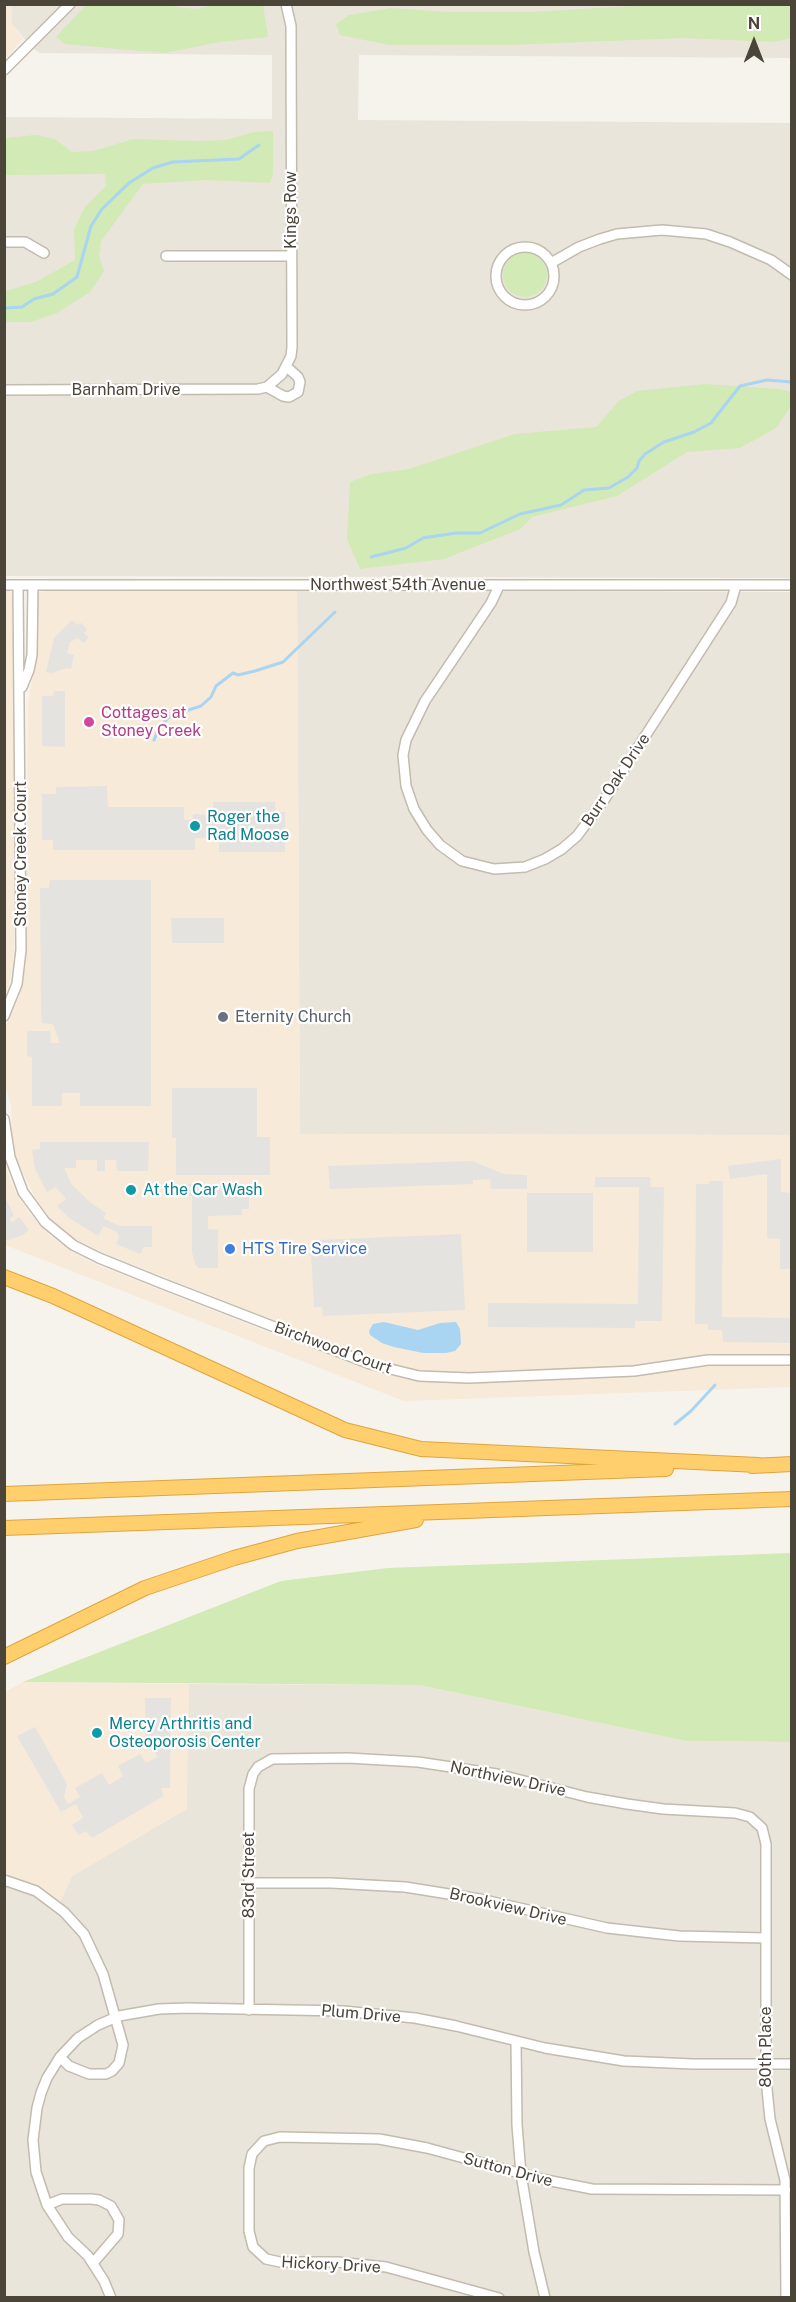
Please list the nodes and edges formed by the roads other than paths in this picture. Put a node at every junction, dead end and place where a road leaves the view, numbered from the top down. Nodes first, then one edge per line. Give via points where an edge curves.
1 (70, 4) edge
2 (286, 4) edge
3 (4, 70) edge
4 (4, 242) edge
5 (44, 253) dead end
6 (166, 256) dead end
7 (291, 256) junction
8 (551, 263) junction
9 (792, 275) edge
10 (287, 367) junction
11 (267, 387) junction
12 (4, 390) edge
13 (4, 585) edge
14 (18, 585) junction
15 (33, 585) junction
16 (736, 585) junction
17 (792, 585) edge
18 (499, 586) junction
19 (21, 689) junction
20 (4, 1016) edge
21 (4, 1119) edge
22 (4, 1277) edge
23 (792, 1360) edge
24 (792, 1464) edge
25 (758, 1466) junction
26 (4, 1494) edge
27 (792, 1499) edge
28 (469, 1511) junction
29 (4, 1528) edge
30 (4, 1657) edge
31 (281, 1758) joint
32 (735, 1813) joint
33 (4, 1881) edge
34 (249, 1883) junction
35 (766, 1938) junction
36 (249, 2010) junction
37 (114, 2018) junction
38 (516, 2041) junction
39 (60, 2056) junction
40 (766, 2064) junction
41 (792, 2064) edge
42 (521, 2174) junction
43 (786, 2190) junction
44 (47, 2205) junction
45 (249, 2231) joint
46 (93, 2263) junction
47 (111, 2298) edge
48 (499, 2298) edge
49 (545, 2298) edge
50 (786, 2298) edge

1 - 3 street
2 - 7 street, Kings Row via 291,26
4 - 5 street via 25,242
6 - 7 street
7 - 10 street, Kings Row via 292,347
8 - 8 street via 541,252 519,248 502,259 498,285 514,303 522,306 540,302 554,282
8 - 9 street via 600,239 663,230 706,234 730,242 771,260
10 - 11 street
10 - 11 street via 298,377 298,392 283,396
11 - 12 street, Barnham Drive
13 - 14 street, Northwest 54th Avenue
14 - 15 street, Northwest 54th Avenue
14 - 19 street, Stoney Creek Court
15 - 18 street, Northwest 54th Avenue
15 - 19 street, Stoney Creek Court via 32,655
16 - 17 street, Northwest 54th Avenue
16 - 18 street, Northwest 54th Avenue
16 - 18 street, Burr Oak Drive via 731,603 584,827 562,849 545,859 525,867 494,869 462,861 427,830 406,786 403,755 425,701
19 - 20 street, Stoney Creek Court via 21,950 17,984
21 - 23 street, Birchwood Court via 10,1157 23,1192 45,1221 73,1245 370,1364 419,1376 469,1378 634,1371 708,1360
22 - 25 highway via 345,1430 421,1449
24 - 25 highway
25 - 26 highway
27 - 28 highway
28 - 29 highway
28 - 30 highway via 297,1541 234,1558 145,1588
31 - 32 street, Northview Drive via 418,1762 497,1774 627,1804
31 - 34 street, 83rd Street via 265,1762 250,1782
32 - 35 street, 80th Place via 750,1817 765,1836
33 - 37 street via 42,1895 77,1925 98,1960
34 - 35 street, Brookview Drive via 405,1887 480,1899 607,1928 679,1936
34 - 36 street, 83rd Street
35 - 40 street, 80th Place
36 - 37 street, Plum Drive via 159,2009
36 - 38 street, Plum Drive via 379,2014 456,2026
37 - 39 street, Plum Drive via 78,2038
37 - 39 street via 123,2045 119,2063 112,2071 100,2075 80,2072
38 - 40 street, Plum Drive via 624,2061
38 - 42 street
39 - 44 street, Plum Drive via 41,2093 34,2124 36,2172
40 - 41 street, Plum Drive
40 - 43 street, 80th Place via 769,2109
42 - 43 street, Sutton Drive via 592,2189
42 - 45 street, Sutton Drive via 403,2142 354,2137 272,2138 252,2154
42 - 49 street
43 - 50 street, 80th Place
44 - 46 street, Plum Drive via 68,2237
44 - 46 street via 62,2199 91,2199 111,2206 119,2220 117,2234
45 - 48 street, Hickory Drive via 253,2247 273,2261 386,2267
46 - 47 street, Plum Drive

